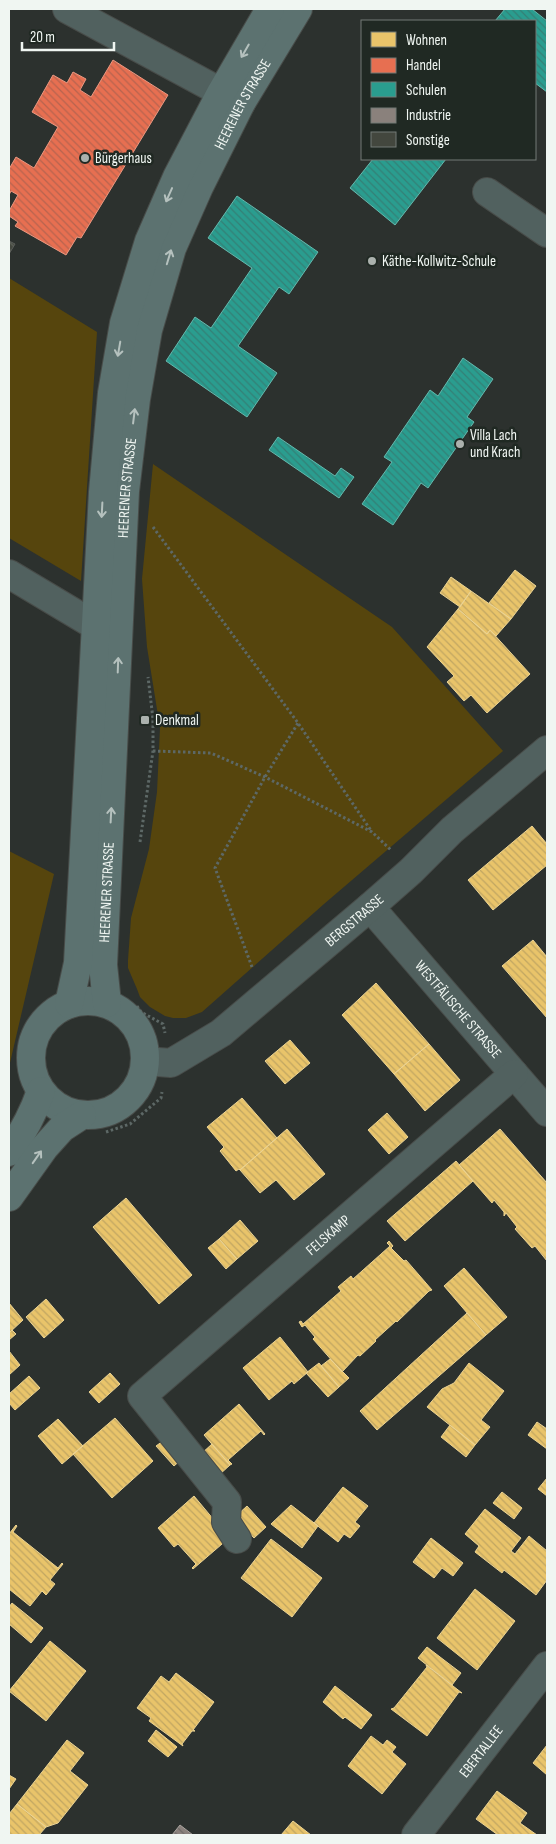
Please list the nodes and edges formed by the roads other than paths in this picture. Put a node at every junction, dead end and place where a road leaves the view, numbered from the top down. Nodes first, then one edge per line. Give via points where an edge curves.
1 (67, 9) edge
2 (270, 9) edge
3 (298, 9) edge
4 (231, 98) junction
5 (488, 192) dead end
6 (547, 233) edge
7 (9, 574) edge
8 (96, 626) junction
9 (547, 750) edge
10 (370, 907) junction
11 (120, 1002) junction
12 (69, 1004) junction
13 (158, 1062) junction
14 (514, 1074) junction
15 (41, 1091) junction
16 (547, 1112) edge
17 (82, 1115) junction
18 (9, 1152) edge
19 (9, 1197) edge
20 (237, 1539) dead end
21 (547, 1666) edge
22 (416, 1835) edge

1 - 4 street
2 -> 4 main road, HEERENER STRASSE
3 - 4 main road, HEERENER STRASSE
4 -> 8 main road, HEERENER STRASSE via 177,177 149,241 124,323 112,393
11 -> 4 main road, HEERENER STRASSE via 103,965 125,492 136,399 148,330 172,248 200,187
5 - 6 street
7 - 8 street
8 - 12 main road, HEERENER STRASSE via 78,963
9 - 10 street, BERGSTRASSE via 452,830
10 - 13 street, BERGSTRASSE via 221,1033
10 - 14 street, WESTFÄLISCHE STRASSE
11 - 12 main road via 88,1000
11 - 13 main road via 120,1010 140,1032 144,1046
12 - 15 main road via 53,1012 33,1040 30,1058 33,1075
13 - 17 main road via 118,1107 100,1114
14 - 16 street, WESTFÄLISCHE STRASSE
14 - 20 street, FELSKAMP via 142,1396 227,1502 226,1522
15 - 17 main road via 52,1103
15 - 18 main road via 23,1132
19 -> 17 main road via 44,1148 62,1128
21 - 22 street, EBERTALLEE

